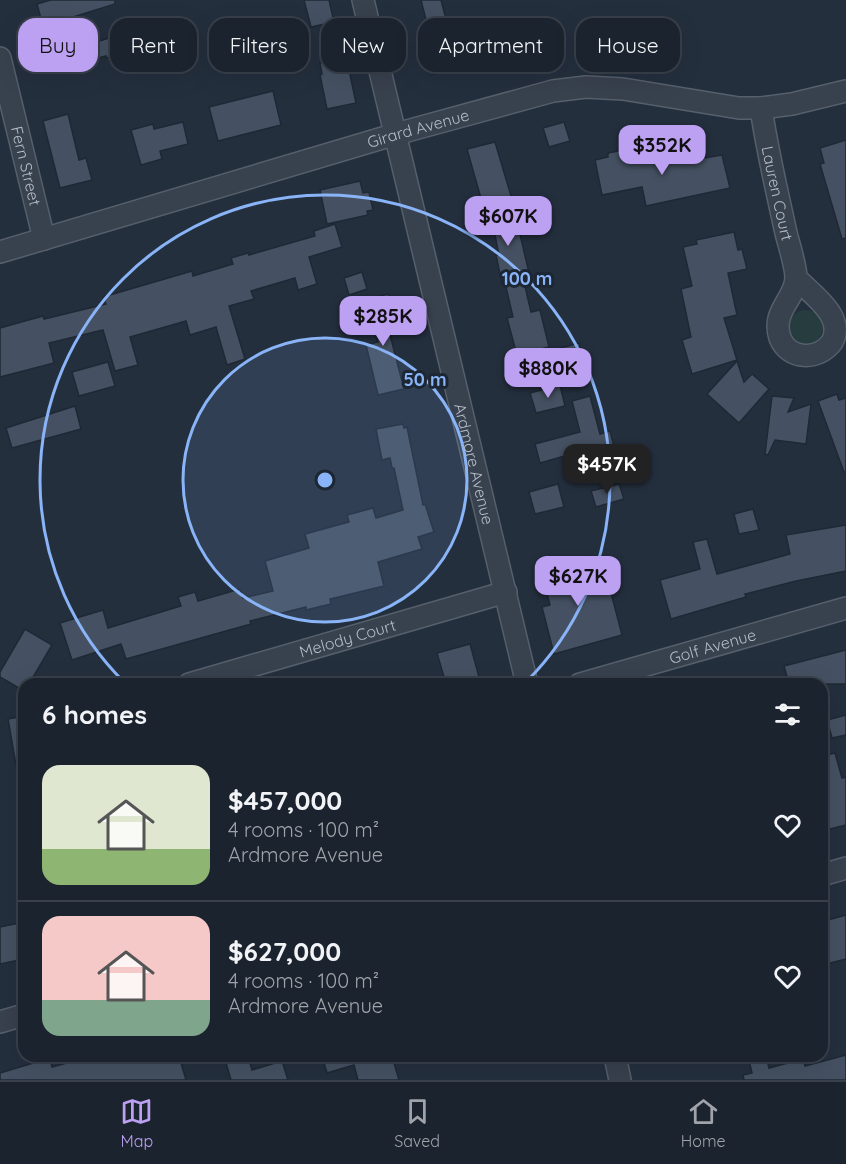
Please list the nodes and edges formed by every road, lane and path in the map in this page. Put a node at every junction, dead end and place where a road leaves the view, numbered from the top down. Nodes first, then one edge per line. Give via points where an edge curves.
1 (363, 0) edge
2 (0, 58) edge
3 (846, 91) edge
4 (760, 108) junction
5 (396, 134) junction
6 (44, 239) junction
7 (0, 252) edge
8 (796, 278) dead end
9 (506, 592) junction
10 (846, 608) edge
11 (210, 678) edge
12 (526, 678) edge
13 (601, 678) edge
14 (846, 868) edge
15 (828, 873) edge
16 (18, 1017) edge
17 (0, 1022) edge
18 (616, 1062) edge
19 (620, 1080) edge

1 - 5 street, Ardmore Avenue
2 - 6 street, Fern Street
3 - 4 street, Girard Avenue
4 - 5 street, Girard Avenue via 718,106 624,89 586,87 553,91
4 - 8 street, Lauren Court
5 - 6 street, Girard Avenue
5 - 9 street, Ardmore Avenue
6 - 7 street, Girard Avenue
9 - 11 street, Melody Court
9 - 12 street, Ardmore Avenue
10 - 13 street, Golf Avenue
14 - 15 street
16 - 17 street
18 - 19 street

